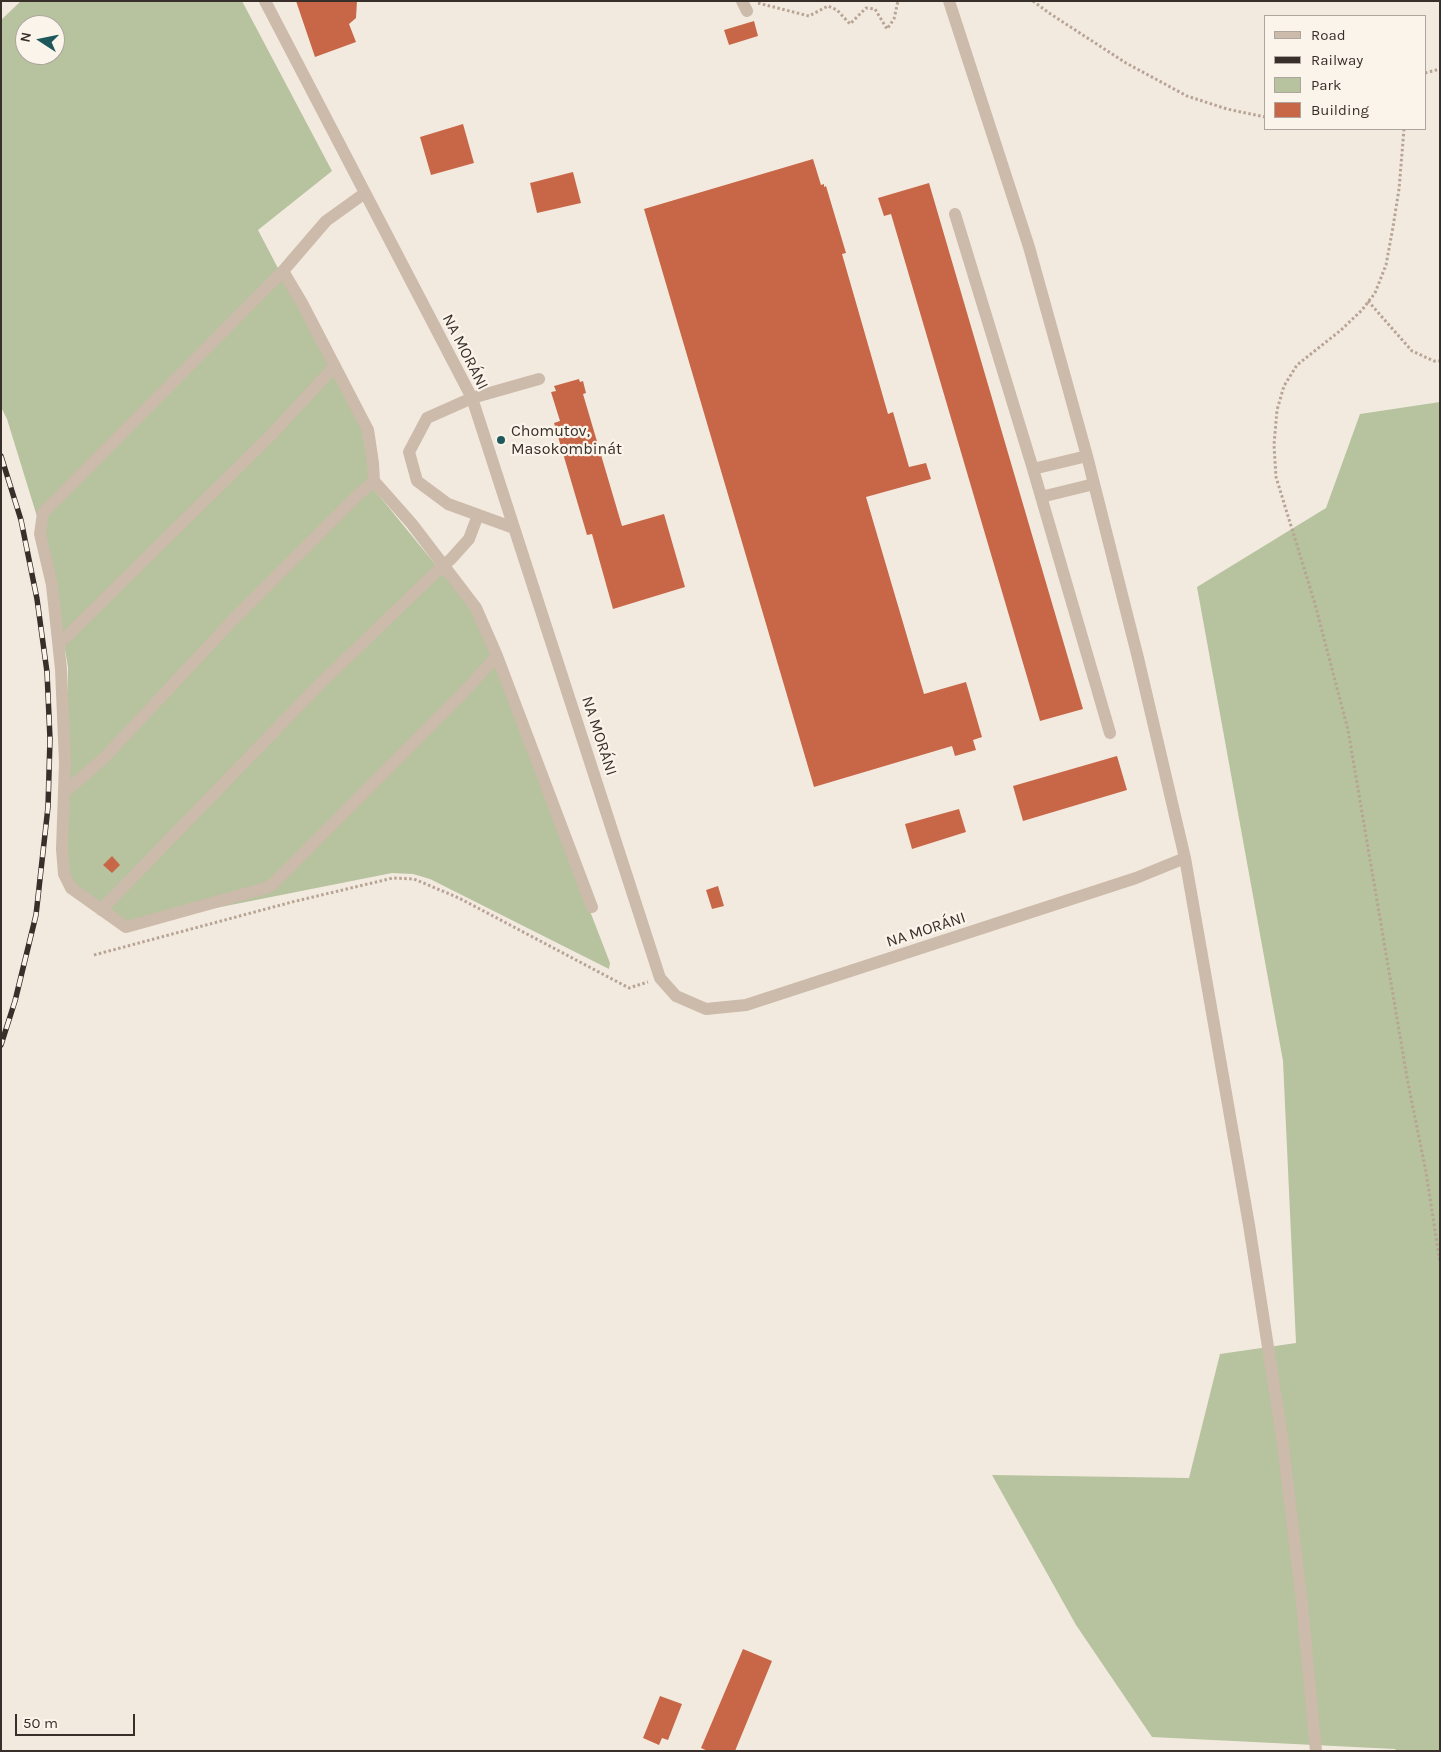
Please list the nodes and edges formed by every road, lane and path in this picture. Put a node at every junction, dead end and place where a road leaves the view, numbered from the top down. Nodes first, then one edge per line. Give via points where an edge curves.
1 (265, 1) edge
2 (898, 1) edge
3 (949, 1) edge
4 (1033, 1) edge
5 (746, 5) edge
6 (1440, 69) edge
7 (1426, 73) edge
8 (1264, 117) edge
9 (1404, 130) edge
10 (365, 193) junction
11 (956, 214) dead end
12 (283, 271) junction
13 (1368, 301) junction
14 (1440, 361) edge
15 (335, 366) junction
16 (539, 379) dead end
17 (472, 398) junction
18 (1087, 456) junction
19 (1033, 469) junction
20 (374, 481) junction
21 (1094, 484) junction
22 (1041, 497) junction
23 (478, 515) junction
24 (514, 528) junction
25 (443, 567) junction
26 (59, 644) junction
27 (497, 656) junction
28 (1110, 733) dead end
29 (65, 792) junction
30 (1185, 858) junction
31 (592, 907) dead end
32 (101, 910) junction
33 (94, 955) dead end
34 (660, 978) junction
35 (1440, 1263) edge
36 (1316, 1751) edge

1 - 10 street, NA MORÁNI
2 - 5 path via 894,19 887,28 875,9 866,8 850,24 837,10 828,6 809,16
3 - 18 street via 1028,247
4 - 8 path via 1126,64 1187,96 1227,110
6 - 7 path
9 - 13 path via 1399,189 1386,265 1375,293
10 - 12 street via 326,221
10 - 17 street, NA MORÁNI
11 - 19 street
12 - 15 street
12 - 26 street via 43,513 40,534 52,586
13 - 14 path via 1412,351
13 - 35 path via 1342,330 1297,365 1284,386 1276,410 1275,469 1348,730
15 - 20 street via 368,430
15 - 26 street via 271,435
16 - 17 street
17 - 23 street via 427,418 409,452 417,481 448,504
17 - 24 street, NA MORÁNI
18 - 19 street
18 - 21 street
19 - 22 street
20 - 25 street via 412,524
20 - 29 street via 232,621 104,758
21 - 22 street
21 - 30 street
22 - 28 street
23 - 24 street
23 - 25 street via 469,539
24 - 34 street, NA MORÁNI
25 - 27 street via 476,608
25 - 32 street via 320,684
26 - 29 street
27 - 31 street
27 - 32 street via 273,884 126,927
29 - 32 street via 64,874 71,888
30 - 34 street, NA MORÁNI via 1136,878 746,1005 706,1009 676,996
30 - 36 street via 1282,1437
33 - 34 path via 292,902 400,878 414,879 459,898 628,988

